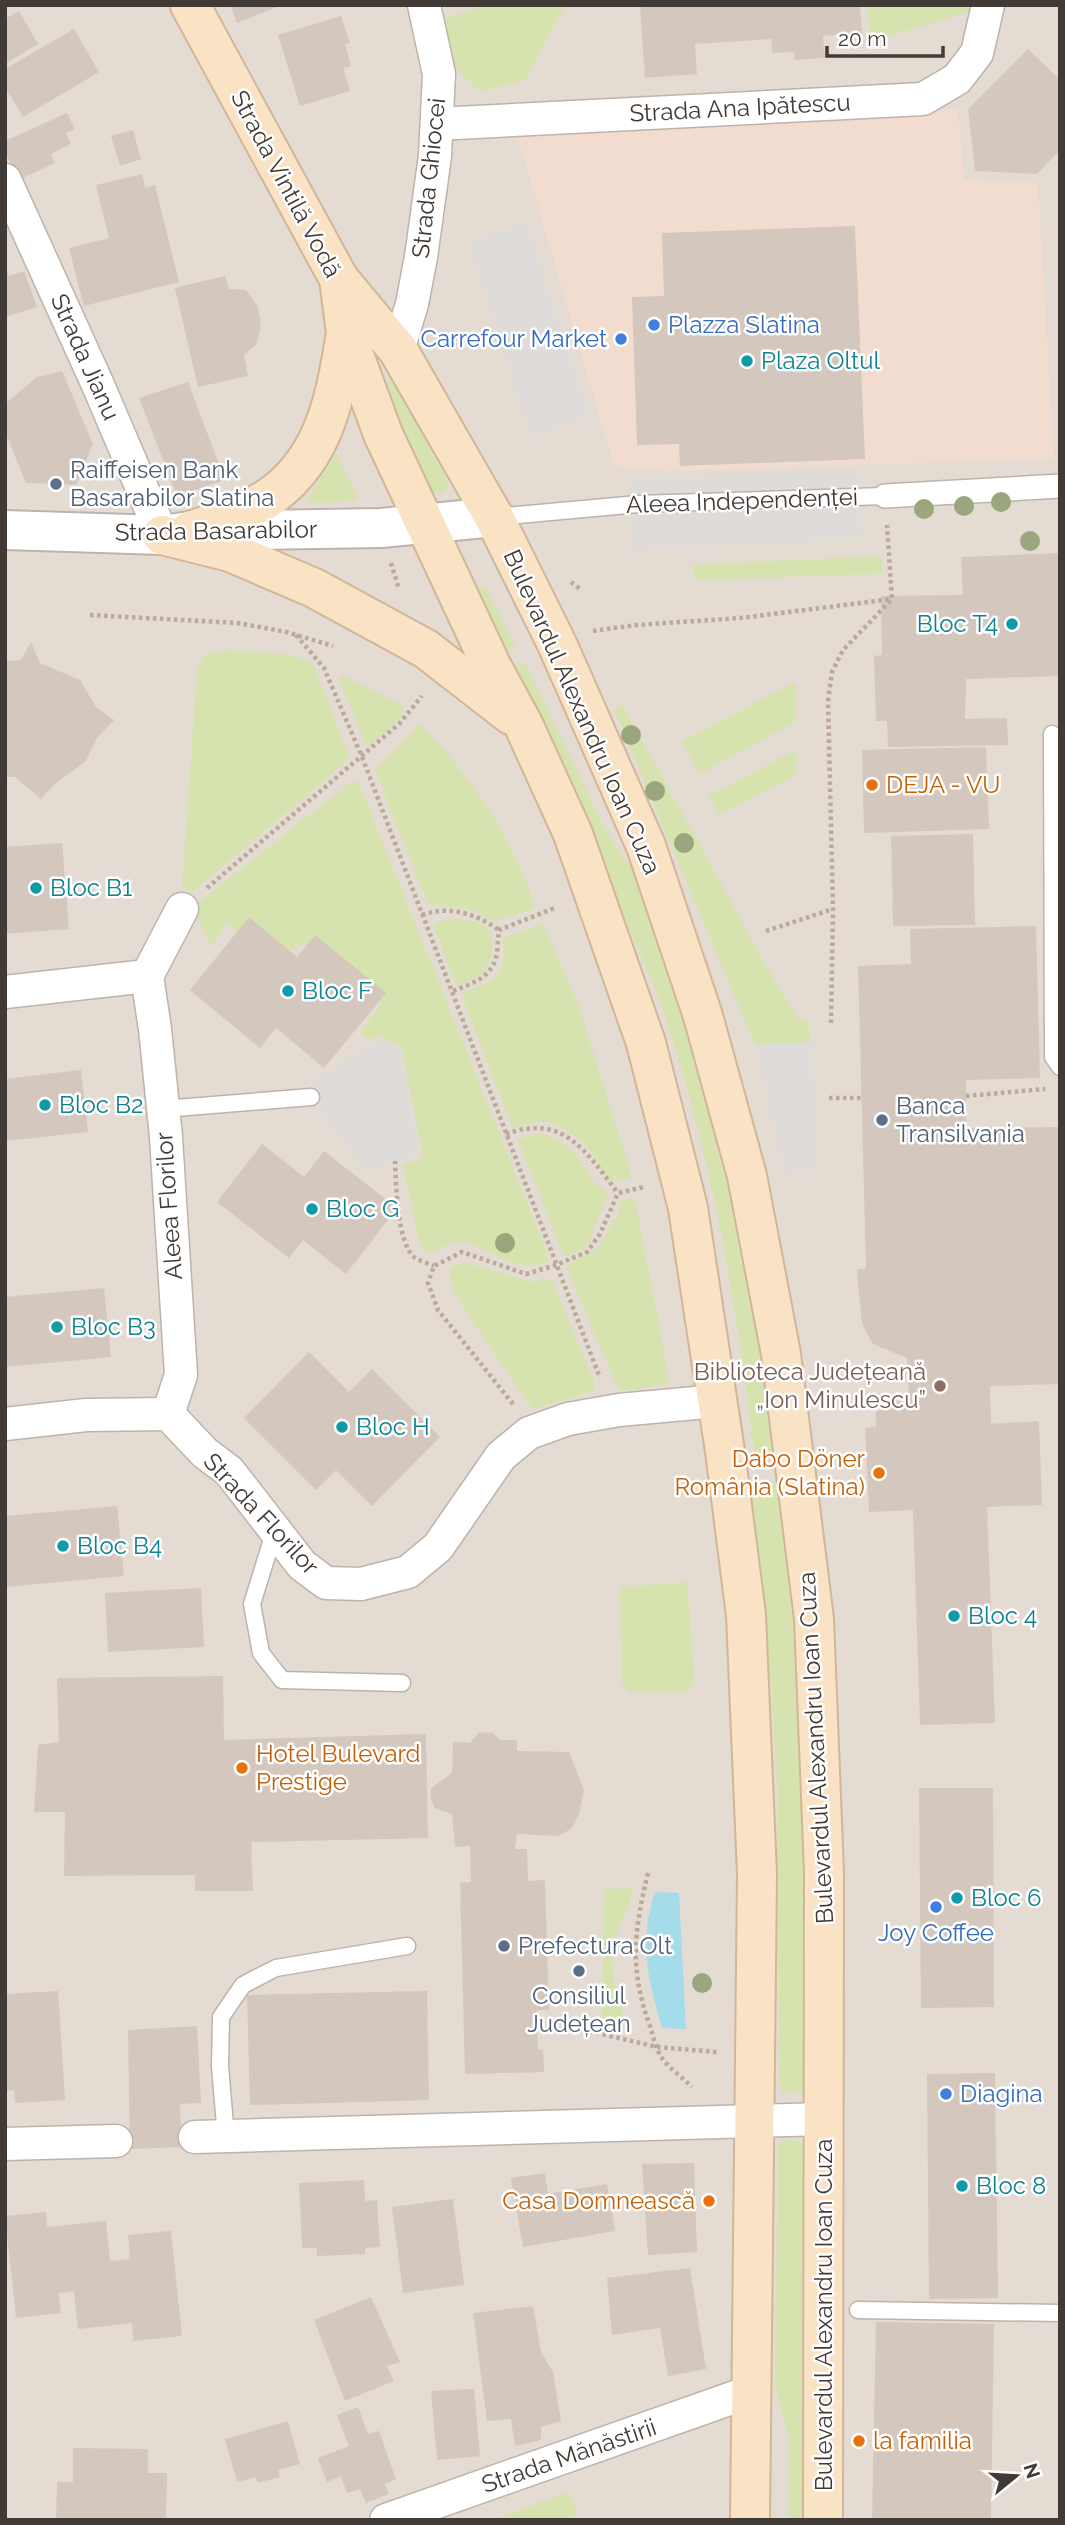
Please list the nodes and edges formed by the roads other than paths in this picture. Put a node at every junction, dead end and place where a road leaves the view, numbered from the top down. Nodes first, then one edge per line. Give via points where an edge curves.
1 (190, 5) edge
2 (424, 5) edge
3 (988, 5) edge
4 (437, 124) junction
5 (5, 180) edge
6 (339, 279) junction
7 (346, 333) junction
8 (398, 350) junction
9 (1060, 486) edge
10 (885, 496) joint
11 (494, 517) junction
12 (426, 524) junction
13 (5, 530) edge
14 (176, 533) junction
15 (523, 724) junction
16 (1052, 734) dead end
17 (182, 909) road end
18 (147, 976) junction
19 (5, 992) edge
20 (1060, 1067) edge
21 (311, 1097) dead end
22 (163, 1109) junction
23 (717, 1401) junction
24 (168, 1414) junction
25 (5, 1424) edge
26 (275, 1530) junction
27 (402, 1683) dead end
28 (407, 1946) dead end
29 (824, 2119) junction
30 (755, 2121) junction
31 (210, 2137) joint
32 (116, 2141) dead end
33 (5, 2144) edge
34 (858, 2310) dead end
35 (1060, 2313) edge
36 (752, 2391) junction
37 (827, 2514) edge
38 (386, 2520) edge
39 (750, 2520) edge

1 - 6 main road, Strada Vintilă Vodă
2 - 4 street, Strada Ghiocei via 439,74
3 - 4 street, Strada Ana Ipătescu via 977,53 957,79 923,99
4 - 8 street, Strada Ghiocei via 428,221
5 - 14 street, Strada Jianu via 98,385
6 - 7 main road, Strada Vintilă Vodă
6 - 8 main road, Bulevardul Alexandru Ioan Cuza
7 - 12 main road, Strada Vintilă Vodă via 383,434
7 - 14 main road via 324,431 303,466 274,495 245,510
8 - 11 main road, Bulevardul Alexandru Ioan Cuza
9 - 10 street, Aleea Independenței
10 - 11 lane, Aleea Independenței via 638,504
11 - 12 street, Aleea Independenței
11 - 29 main road, Bulevardul Alexandru Ioan Cuza via 541,609 646,846 704,1016 747,1176 781,1354 814,1619 824,1873
12 - 14 street, Strada Basarabilor
12 - 15 main road
13 - 14 street, Strada Basarabilor
14 - 15 main road via 314,588 426,649
15 - 23 main road via 573,834 646,1043 688,1208
16 - 20 lane via 1053,1057
17 - 18 street
18 - 19 street
18 - 22 street, Aleea Florilor
21 - 22 lane
22 - 24 street, Aleea Florilor via 181,1375
23 - 26 street, Strada Florilor via 613,1411 534,1431 501,1456 438,1546 408,1572 361,1584 326,1583 302,1565
23 - 30 main road via 746,1615 757,1874
24 - 25 street via 86,1415
24 - 26 street, Strada Florilor via 229,1471
26 - 27 lane via 253,1604 261,1653 282,1680
28 - 31 lane via 276,1968 243,1985 221,2017
29 - 30 street
29 - 37 main road, Bulevardul Alexandru Ioan Cuza
30 - 31 street
30 - 36 main road
32 - 33 street
34 - 35 lane
36 - 38 street, Strada Mănăstirii
36 - 39 main road

